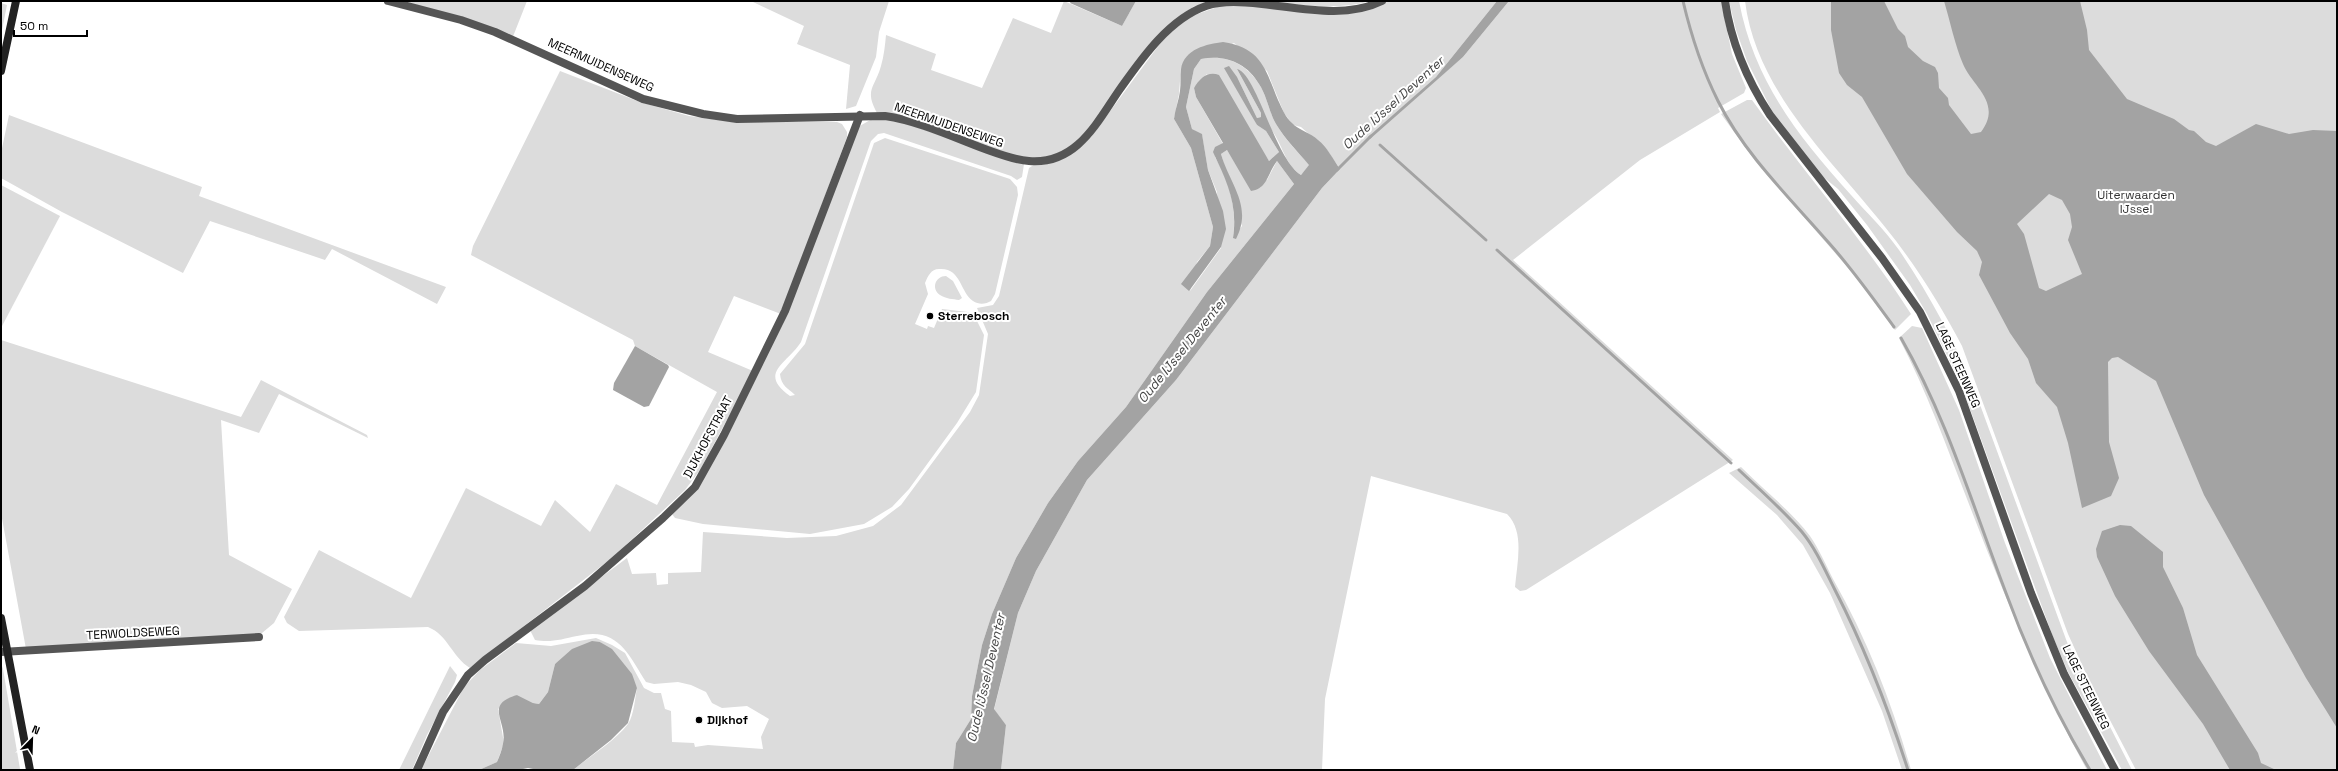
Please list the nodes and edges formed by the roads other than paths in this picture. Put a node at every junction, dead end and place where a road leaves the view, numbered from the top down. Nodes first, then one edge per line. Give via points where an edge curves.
1 (16, 1) edge
2 (388, 1) edge
3 (1382, 1) edge
4 (1725, 1) edge
5 (1, 71) edge
6 (860, 116) junction
7 (1, 618) edge
8 (259, 637) dead end
9 (4, 652) edge
10 (30, 770) edge
11 (417, 770) edge
12 (2115, 770) edge

1 - 5 main road
2 - 6 street, MEERMUIDENSEWEG via 461,20 495,32 643,99 696,112 737,118
3 - 6 street, MEERMUIDENSEWEG via 1369,6 1342,10 1311,10 1226,1 1206,5 1191,12 1155,44 1089,135 1068,152 1049,160 1028,161 1013,158 904,120 885,116
4 - 12 street, LAGE STEENWEG via 1735,43 1755,91 1920,312 1959,391 2031,593 2064,674
6 - 11 street, DIJKHOFSTRAAT via 785,311 724,435 695,487 664,518 585,586 468,675 443,712
7 - 9 main road
8 - 9 street, TERWOLDSEWEG
9 - 10 main road

